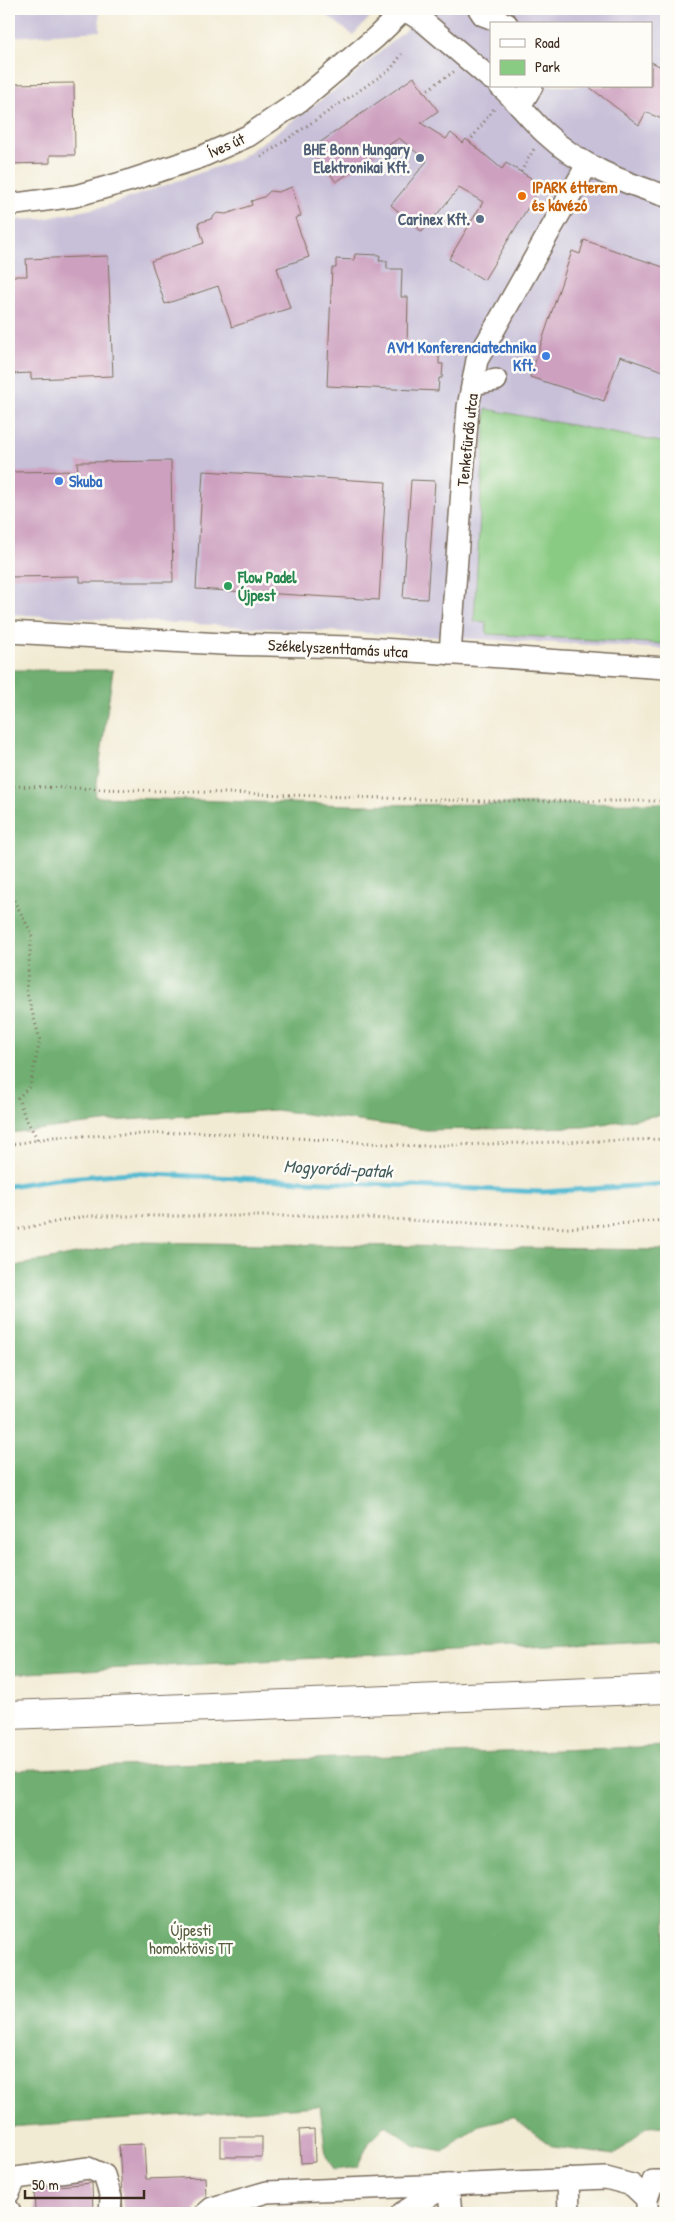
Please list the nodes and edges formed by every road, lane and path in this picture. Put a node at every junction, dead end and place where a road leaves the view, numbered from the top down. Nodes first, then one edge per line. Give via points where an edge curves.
1 (405, 9) edge
2 (480, 9) edge
3 (502, 22) edge
4 (402, 54) dead end
5 (470, 62) junction
6 (490, 79) edge
7 (521, 88) edge
8 (504, 91) edge
9 (424, 92) dead end
10 (544, 132) junction
11 (469, 142) dead end
12 (261, 157) dead end
13 (587, 165) junction
14 (521, 172) dead end
15 (666, 196) edge
16 (9, 205) edge
17 (496, 380) dead end
18 (473, 384) junction
19 (9, 632) edge
20 (450, 654) junction
21 (666, 668) edge
22 (9, 786) edge
23 (666, 801) edge
24 (666, 1139) edge
25 (38, 1140) junction
26 (9, 1145) edge
27 (666, 1220) edge
28 (9, 1231) edge
29 (666, 1689) edge
30 (9, 1715) edge
31 (568, 2179) junction
32 (666, 2181) edge
33 (448, 2185) junction
34 (9, 2193) edge
35 (647, 2206) edge
36 (110, 2213) edge
37 (206, 2213) edge
38 (402, 2213) edge
39 (451, 2213) edge
40 (569, 2213) edge

1 - 5 street
1 - 16 street, Íves út via 301,100 248,136 128,182 75,196
2 - 3 street via 483,15
4 - 12 path via 391,70
5 - 6 street
5 - 9 path
7 - 8 street
8 - 10 street
8 - 11 path
10 - 13 street
10 - 14 path
13 - 15 street via 625,183
13 - 18 street, Tenkefürdő utca via 477,360
17 - 18 street
18 - 20 street, Tenkefürdő utca via 468,407
19 - 20 street, Székelyszenttamás utca
20 - 21 street, Székelyszenttamás utca
22 - 23 path via 476,801
22 - 25 path via 11,895 32,934 26,990 40,1040 30,1086 18,1098
24 - 25 path via 417,1146 203,1132
25 - 26 path
27 - 28 path via 568,1228 329,1216 87,1216
29 - 30 main road
31 - 33 street
31 - 35 street via 606,2178 632,2185
31 - 40 street
32 - 35 street via 653,2181
33 - 37 street via 267,2192 212,2208
33 - 38 street
33 - 39 street
34 - 36 street via 16,2178 88,2168 104,2175 111,2198

